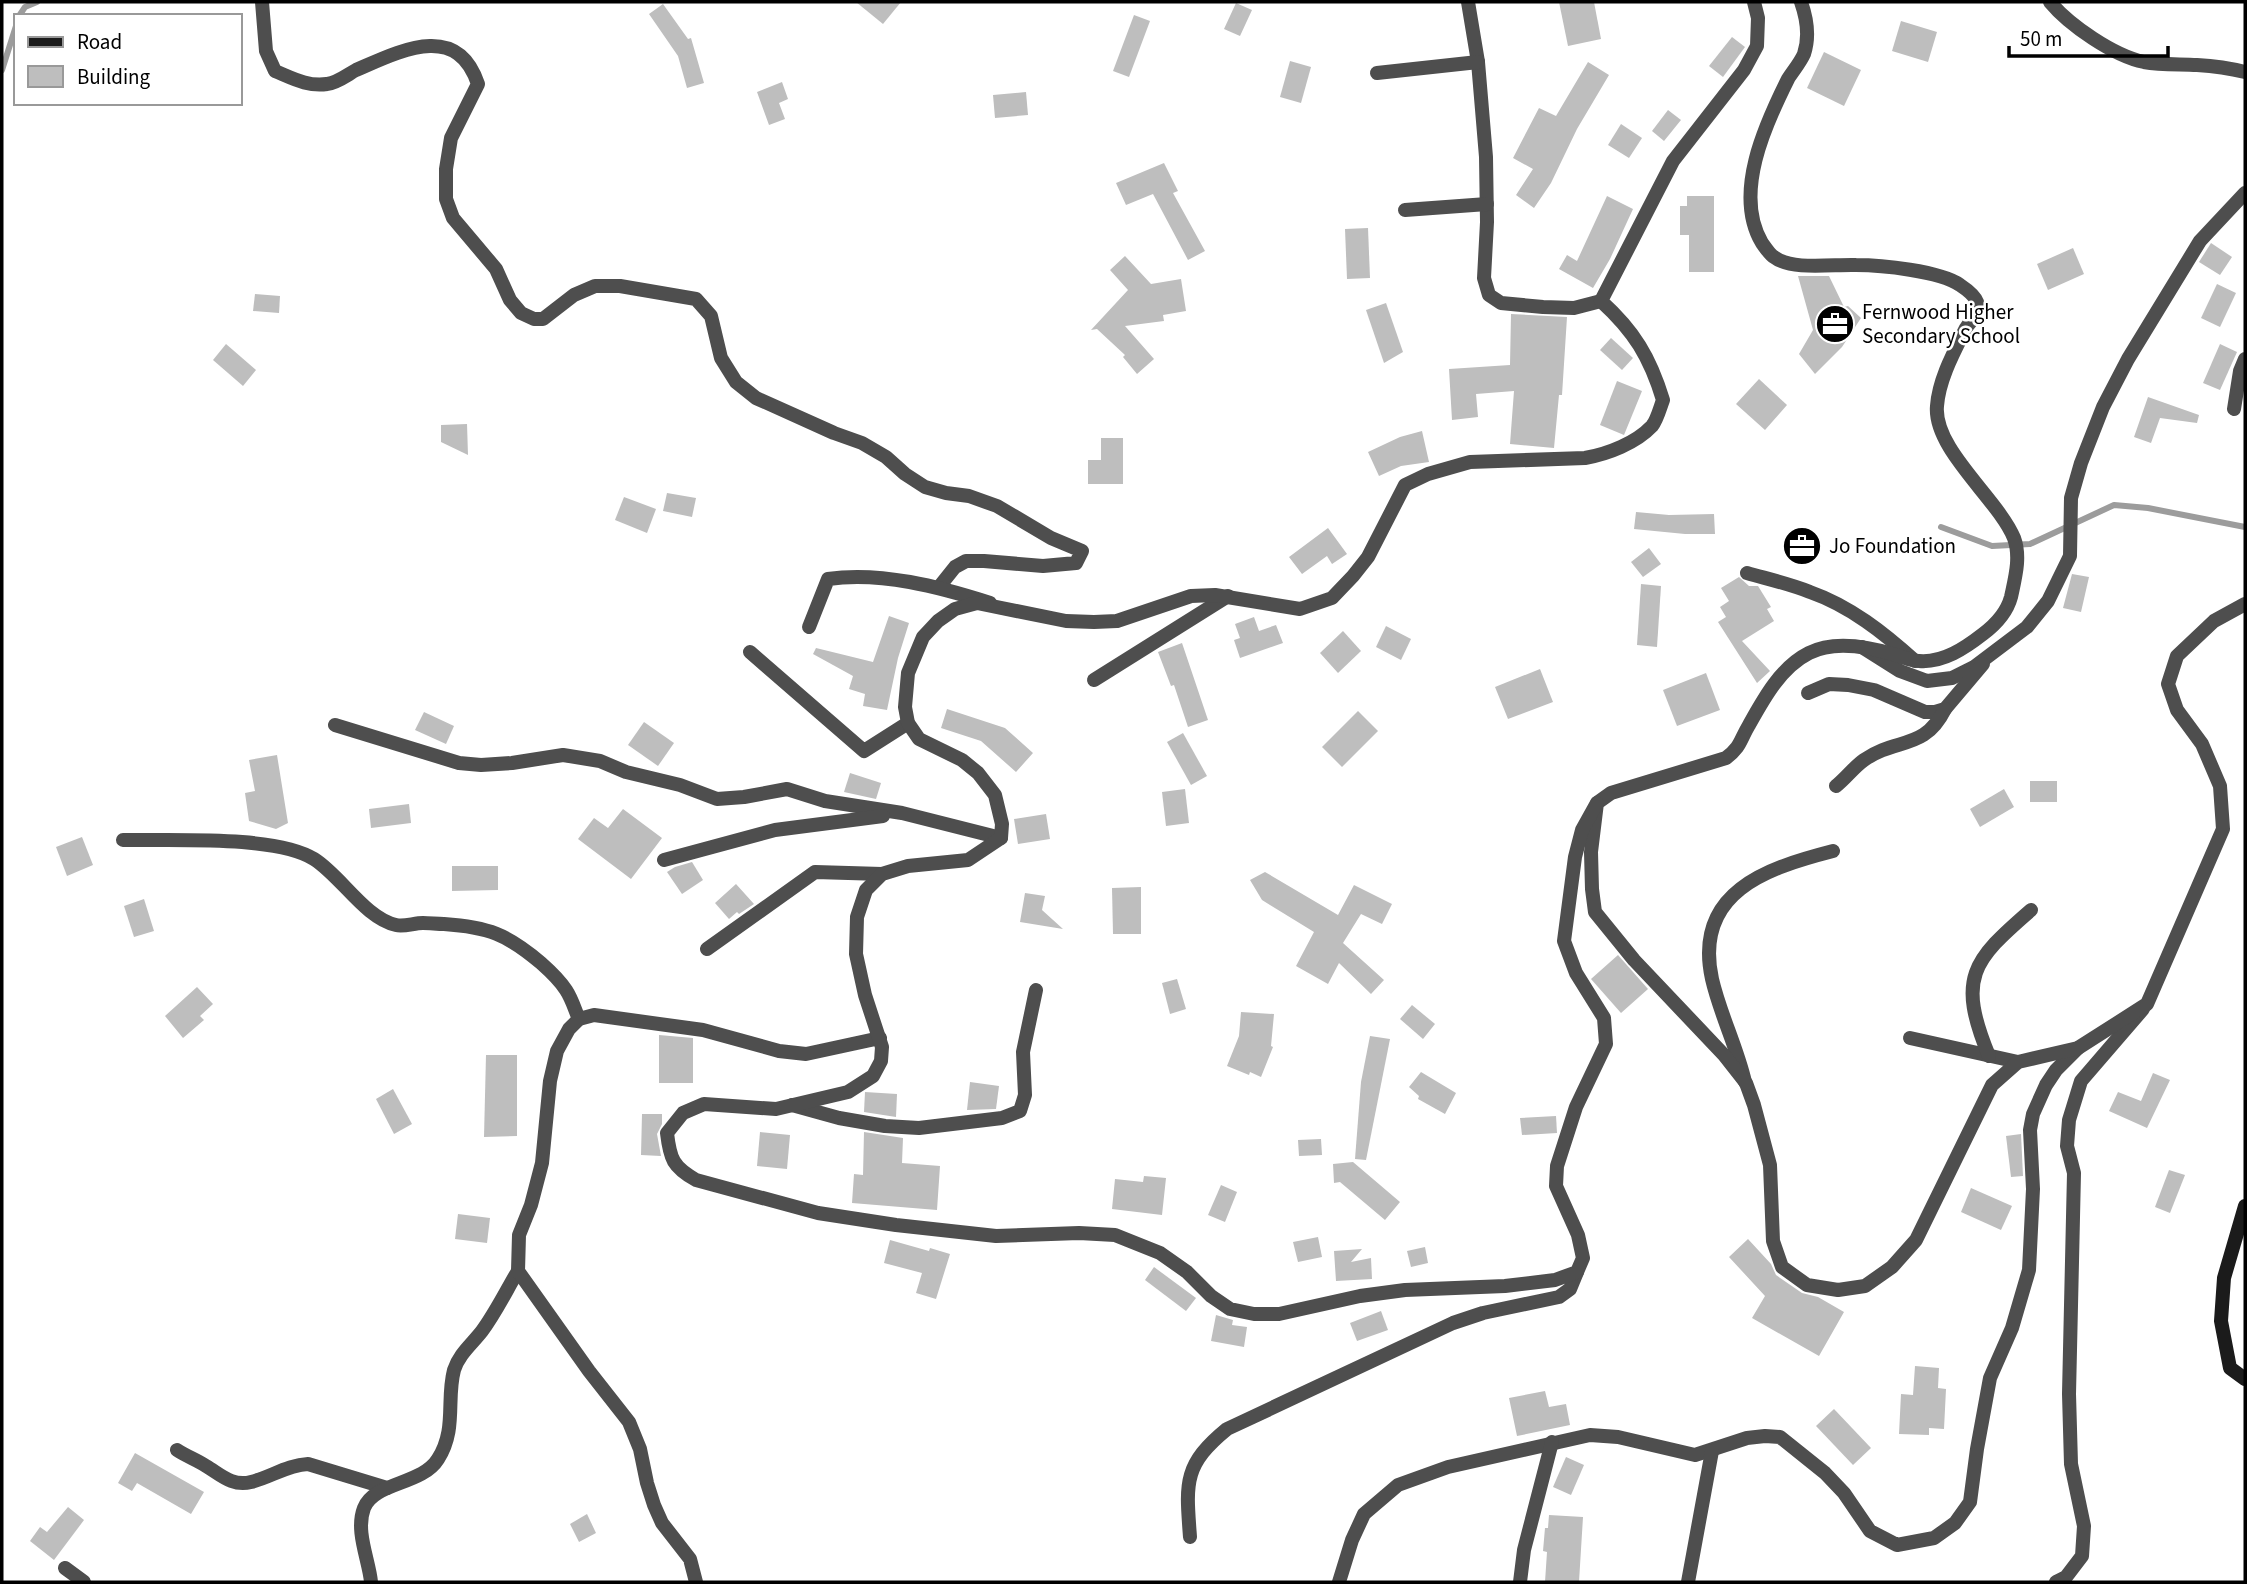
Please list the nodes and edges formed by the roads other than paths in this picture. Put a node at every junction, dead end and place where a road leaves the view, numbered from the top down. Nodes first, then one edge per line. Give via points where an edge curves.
1 (262, 2) edge
2 (1468, 2) edge
3 (1754, 2) edge
4 (1801, 2) edge
5 (2050, 2) edge
6 (1478, 62) junction
7 (2245, 72) edge
8 (1377, 73) dead end
9 (2245, 193) edge
10 (1487, 204) junction
11 (1405, 210) dead end
12 (1601, 301) junction
13 (2245, 359) edge
14 (2234, 409) dead end
15 (1747, 573) dead end
16 (939, 587) junction
17 (1228, 596) junction
18 (2245, 604) edge
19 (998, 606) junction
20 (809, 627) dead end
21 (1862, 648) junction
22 (750, 652) dead end
23 (1991, 654) junction
24 (1916, 662) junction
25 (1094, 680) dead end
26 (1808, 693) dead end
27 (1945, 709) junction
28 (908, 723) junction
29 (335, 724) dead end
30 (1836, 786) dead end
31 (1597, 803) junction
32 (902, 813) junction
33 (1001, 838) junction
34 (123, 840) dead end
35 (1833, 851) dead end
36 (664, 860) dead end
37 (882, 874) junction
38 (2031, 910) dead end
39 (707, 949) dead end
40 (1036, 990) dead end
41 (2147, 1004) junction
42 (579, 1019) junction
43 (880, 1038) junction
44 (1910, 1038) dead end
45 (2078, 1048) junction
46 (1989, 1056) junction
47 (2018, 1062) junction
48 (1746, 1083) junction
49 (792, 1105) junction
50 (2245, 1206) edge
51 (518, 1271) junction
52 (1577, 1272) junction
53 (2245, 1379) edge
54 (1552, 1442) junction
55 (177, 1450) dead end
56 (1712, 1451) junction
57 (387, 1488) junction
58 (1190, 1537) dead end
59 (65, 1568) dead end
60 (84, 1582) edge
61 (371, 1582) edge
62 (696, 1582) edge
63 (1339, 1582) edge
64 (1520, 1582) edge
65 (1688, 1582) edge
66 (2056, 1582) edge

1 - 16 street via 266,51 275,71 306,84 329,84 411,49 444,46 459,52 473,66 478,84 451,138 446,199 453,218 496,269 521,313 542,318 595,286 696,299 711,316 721,358 736,382 756,398 862,443 925,487 997,506 1082,551 1076,563 1043,566 966,561
2 - 6 street
3 - 12 street via 1757,46 1744,70 1673,160
4 - 24 street via 1808,27 1803,56 1780,95 1755,160 1751,185 1754,220 1762,243 1774,258 1798,265 1885,266 1932,275 1959,283 1977,303 1977,314 1944,375 1936,408 1948,445 2014,539 2017,566 2009,605 1993,627 1965,649
5 - 7 street via 2122,56
6 - 8 street
6 - 10 street
9 - 23 street via 2200,241 2104,407 2071,498 2070,556 2048,601 2027,628
10 - 11 street
10 - 12 street via 1484,278 1489,295 1501,303 1543,307 1574,308
12 - 17 street via 1621,319 1648,357 1663,400 1653,425 1603,455 1470,462 1405,485 1368,557 1332,598 1300,609
13 - 14 street
15 - 24 street via 1812,592 1855,614
16 - 19 street
16 - 20 street via 850,575 828,579
17 - 19 street via 1191,596 1117,621 1066,621
17 - 25 street
18 - 41 street via 2214,621 2178,656 2168,684 2220,786 2223,829
19 - 28 street via 977,603 955,609 923,637 908,673
21 - 23 street via 1927,681 1952,678
21 - 24 street
21 - 31 street via 1828,645 1792,663 1774,684 1739,749 1726,758 1639,783
22 - 28 street via 864,751
23 - 27 street
26 - 27 street via 1829,684 1848,685 1874,690 1925,712
27 - 30 street via 1937,726 1926,734 1864,760
28 - 33 street via 919,739 978,773 995,795
29 - 32 street via 458,763 512,763 563,755 600,761 717,799 788,789 825,801
31 - 48 street via 1591,852 1595,912
31 - 52 street via 1574,857 1564,941 1576,973 1604,1018 1606,1044 1576,1107 1557,1166 1556,1186 1581,1246 1583,1258
32 - 33 street
32 - 36 street via 775,830
33 - 37 street via 968,860 908,866
34 - 42 street via 224,842 301,852 379,918 398,926 446,924 485,929 512,940 554,974
35 - 48 street via 1764,873 1731,896 1719,914 1712,933 1712,978
37 - 39 street via 815,872
37 - 43 street via 866,890 855,934 865,995
38 - 46 street via 1987,951 1973,982 1977,1026
40 - 49 street via 1023,1052 1025,1095 1020,1111 1002,1118 919,1128 839,1118
41 - 45 street
41 - 66 street via 2081,1081 2069,1120 2067,1146 2074,1173 2071,1464 2084,1526 2082,1556 2066,1577
42 - 43 street via 594,1015 640,1020 806,1054
42 - 51 street via 557,1051 542,1163 519,1235
43 - 49 street via 881,1061 873,1076 848,1092
44 - 46 street
45 - 47 street
45 - 56 street via 2056,1070 2033,1114 2029,1270 2012,1328 1990,1378 1970,1502 1955,1523 1934,1538 1897,1545 1870,1531 1825,1473 1780,1437 1747,1438
46 - 47 street
47 - 48 street via 1992,1085 1916,1240 1892,1267 1865,1286 1838,1290 1807,1285 1783,1266 1773,1241 1770,1165
49 - 52 street via 758,1110 704,1104 683,1113 667,1133 669,1155 680,1171 696,1180 818,1213 996,1236 1115,1235 1160,1252 1230,1309 1254,1314 1279,1314 1405,1290 1555,1280
50 - 53 main road via 2224,1278 2221,1321 2230,1368
51 - 57 street via 494,1313 459,1358 451,1420 438,1460 425,1473
51 - 62 street via 629,1422 654,1506 690,1559
52 - 58 street via 1570,1289 1559,1297 1453,1323 1227,1429 1199,1454 1191,1473
54 - 56 street via 1590,1435 1695,1455
54 - 63 street via 1448,1467 1398,1485 1364,1514
54 - 64 street
55 - 57 street via 238,1483 308,1464
56 - 65 street
57 - 61 street via 372,1496 364,1508 362,1525
59 - 60 street

